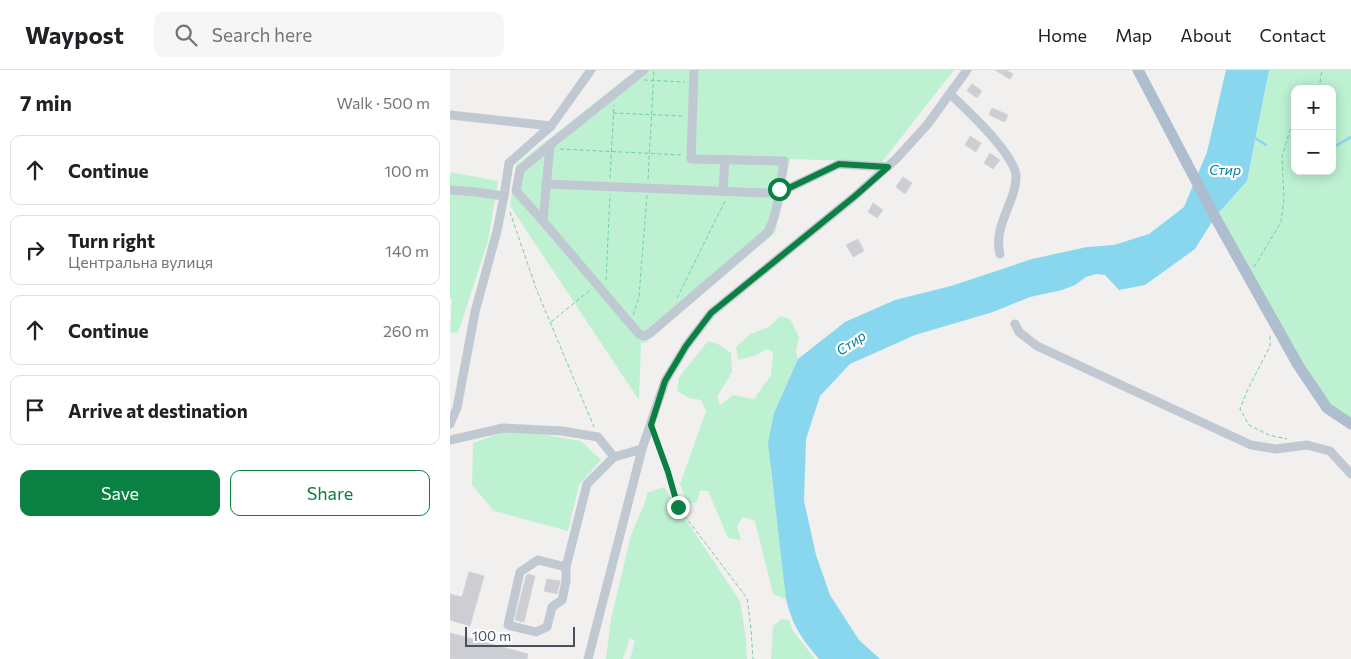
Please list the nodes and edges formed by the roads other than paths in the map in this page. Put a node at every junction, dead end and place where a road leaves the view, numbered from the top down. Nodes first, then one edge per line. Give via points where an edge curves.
1 (591, 70) edge
2 (644, 70) edge
3 (694, 70) edge
4 (967, 70) edge
5 (1138, 70) edge
6 (950, 94) junction
7 (450, 115) edge
8 (551, 126) junction
9 (550, 147) junction
10 (725, 159) junction
11 (888, 167) junction
12 (546, 184) junction
13 (779, 189) junction
14 (450, 190) edge
15 (726, 191) junction
16 (504, 196) junction
17 (543, 221) junction
18 (1000, 254) dead end
19 (1015, 324) dead end
20 (450, 424) edge
21 (1351, 424) edge
22 (450, 440) edge
23 (642, 448) junction
24 (614, 457) junction
25 (1351, 474) edge
26 (566, 566) junction
27 (588, 659) edge

1 - 8 street
2 - 9 street
3 - 10 street via 691,159
4 - 6 street
5 - 21 main road via 1298,365 1327,408
6 - 11 street via 927,125
6 - 18 street via 983,124 1010,160 1016,175 1014,194 999,231
7 - 8 street
8 - 16 street via 509,163
9 - 12 street
9 - 17 street via 520,170 516,191
10 - 13 street via 784,161
10 - 15 street
11 - 13 street via 839,164 787,189
11 - 23 street via 711,313 665,381
12 - 15 street
12 - 17 street
13 - 15 street via 766,192
13 - 17 street via 768,232 644,336
14 - 16 street
16 - 20 street via 475,312 457,408
19 - 25 street via 1019,332 1037,346 1252,445 1276,449 1307,445 1330,451
22 - 24 street via 503,428 562,431 598,437
23 - 24 street
23 - 27 street
24 - 26 street via 587,484
26 - 26 street via 538,560 520,572 508,625 536,632 547,627 552,607 562,600

